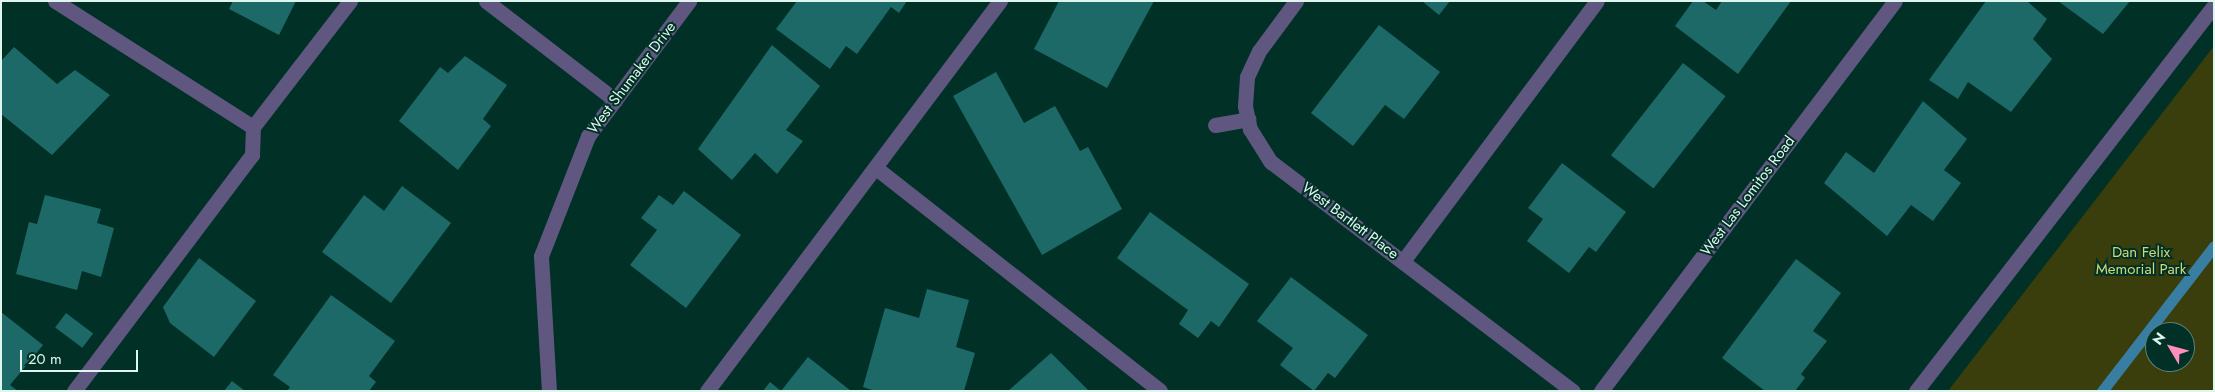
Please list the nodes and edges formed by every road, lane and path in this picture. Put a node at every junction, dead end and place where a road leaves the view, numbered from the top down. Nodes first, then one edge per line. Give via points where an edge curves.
1 (55, 1) edge
2 (350, 1) edge
3 (486, 1) edge
4 (689, 1) edge
5 (1000, 1) edge
6 (1296, 1) edge
7 (1597, 1) edge
8 (1895, 1) edge
9 (2214, 4) edge
10 (615, 100) junction
11 (1248, 119) junction
12 (1215, 126) dead end
13 (253, 127) junction
14 (876, 168) junction
15 (1402, 261) junction
16 (74, 391) edge
17 (549, 391) edge
18 (707, 391) edge
19 (1160, 391) edge
20 (1573, 391) edge
21 (1601, 391) edge
22 (1916, 391) edge

1 - 13 street
2 - 13 street
3 - 10 street
4 - 10 street, West Shumaker Drive
5 - 14 street
6 - 11 street, West Bartlett Place via 1259,51 1247,77
7 - 15 street
8 - 21 street, West Las Lomitos Road
9 - 22 street
10 - 17 street, West Shumaker Drive via 588,136 541,256
11 - 12 street
11 - 15 street, West Bartlett Place via 1250,129 1271,162
13 - 16 street via 252,155
14 - 18 street
14 - 19 street
15 - 20 street, West Bartlett Place

